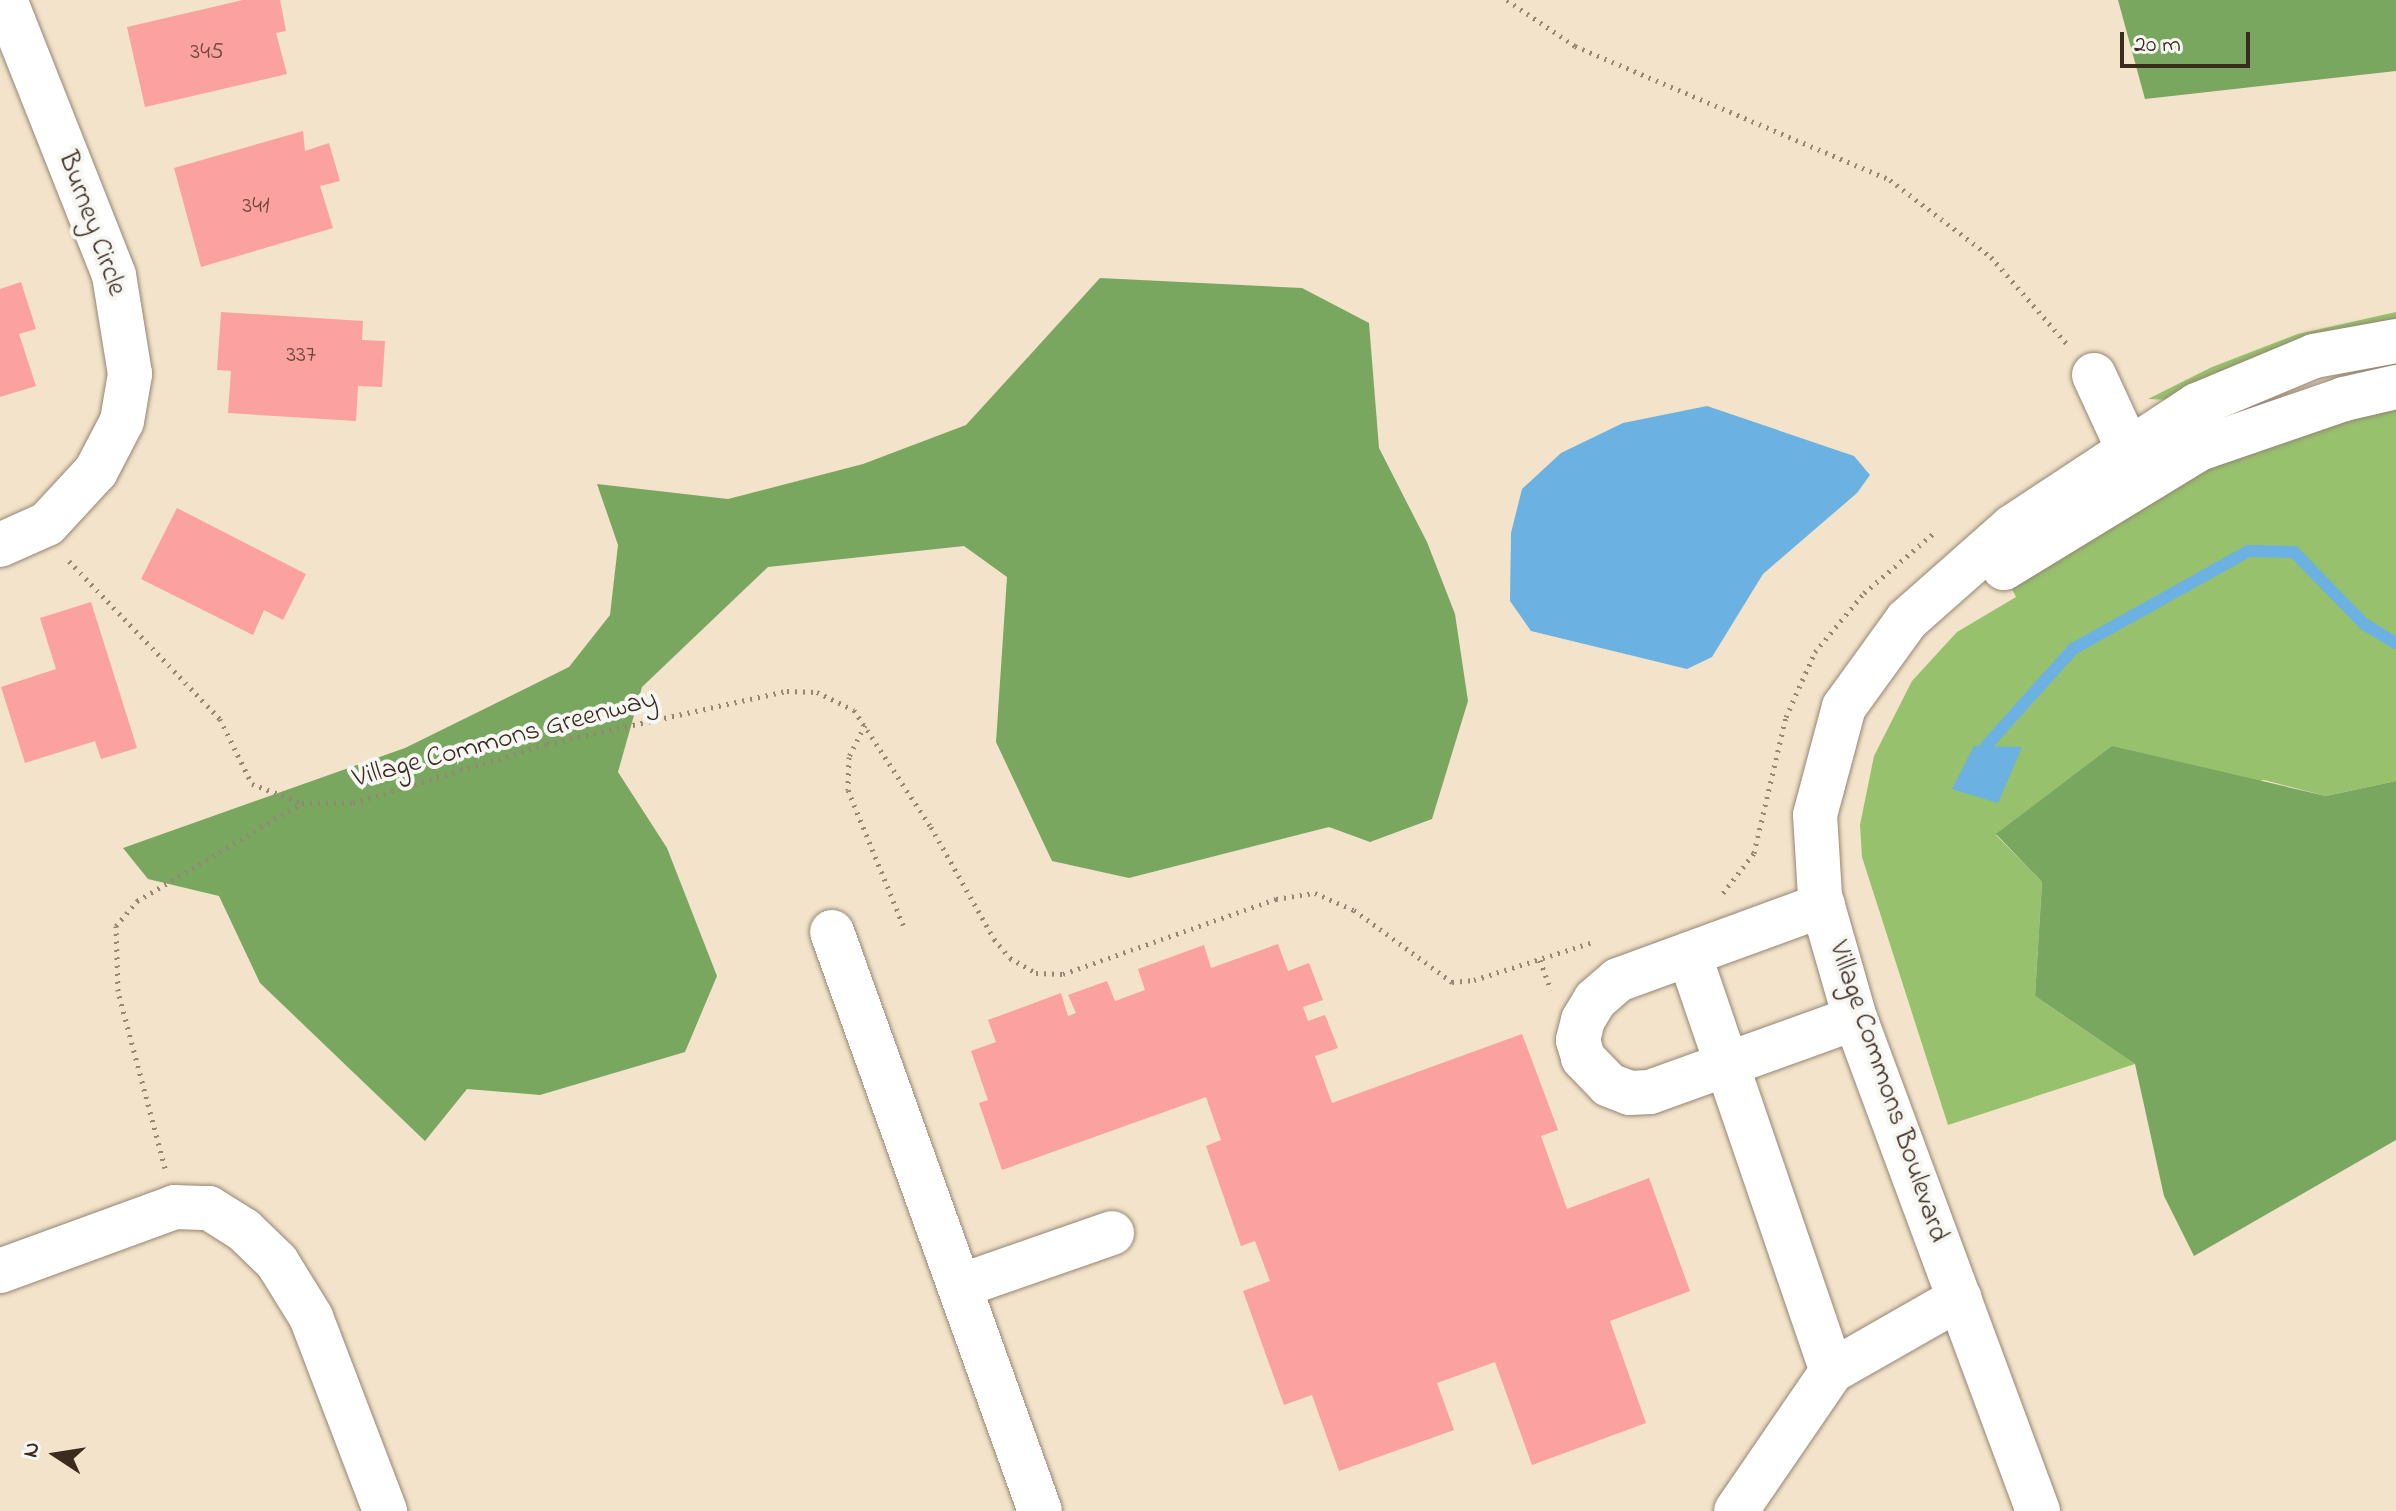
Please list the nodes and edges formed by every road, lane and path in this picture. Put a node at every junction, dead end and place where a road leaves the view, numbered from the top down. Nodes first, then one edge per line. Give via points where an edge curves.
1 (5, 0) edge
2 (1507, 0) edge
3 (2396, 341) edge
4 (2094, 375) joint
5 (2396, 387) edge
6 (2136, 467) junction
7 (1943, 526) dead end
8 (19, 537) edge
9 (865, 724) junction
10 (302, 803) junction
11 (1716, 897) dead end
12 (1823, 905) junction
13 (903, 925) dead end
14 (832, 932) dead end
15 (1596, 941) dead end
16 (1689, 954) junction
17 (1855, 1018) junction
18 (1728, 1067) junction
19 (175, 1207) junction
20 (1112, 1233) dead end
21 (0, 1271) edge
22 (960, 1286) junction
23 (1960, 1298) junction
24 (1832, 1371) junction
25 (385, 1511) edge
26 (1040, 1511) edge
27 (1736, 1511) edge
28 (2038, 1511) edge

1 - 8 street, Burney Circle via 114,275 130,374 128,400 108,453 81,491
2 - 4 path via 1575,46 1890,180 1991,257
3 - 6 street, Village Commons Boulevard via 2314,356 2197,405
4 - 6 street
5 - 6 street, Village Commons Boulevard
6 - 12 street, Village Commons Boulevard via 1907,620 1844,707 1815,815
7 - 11 path via 1864,593 1815,652 1786,717 1754,853 1740,877
8 - 10 path, Village Commons Greenway via 220,719 252,784
9 - 10 path, Village Commons Greenway via 837,698 787,691 547,744 353,803
9 - 13 path via 849,757 848,790
9 - 15 path, Village Commons Greenway via 994,939 1020,966 1036,973 1063,974 1276,899 1315,893 1354,910 1452,982 1474,980
10 - 19 path via 137,901 116,926 118,991
12 - 16 street
12 - 17 street, Village Commons Boulevard
14 - 22 street
16 - 18 street
16 - 18 street via 1618,980 1595,1000 1578,1040 1583,1058 1593,1074 1630,1093 1672,1088
17 - 18 street
17 - 23 street, Village Commons Boulevard
18 - 24 street
19 - 21 street
19 - 25 street via 209,1208 244,1230 277,1262 311,1317 335,1371
20 - 22 street
22 - 26 street
23 - 24 street
23 - 28 street, Village Commons Boulevard
24 - 27 street

